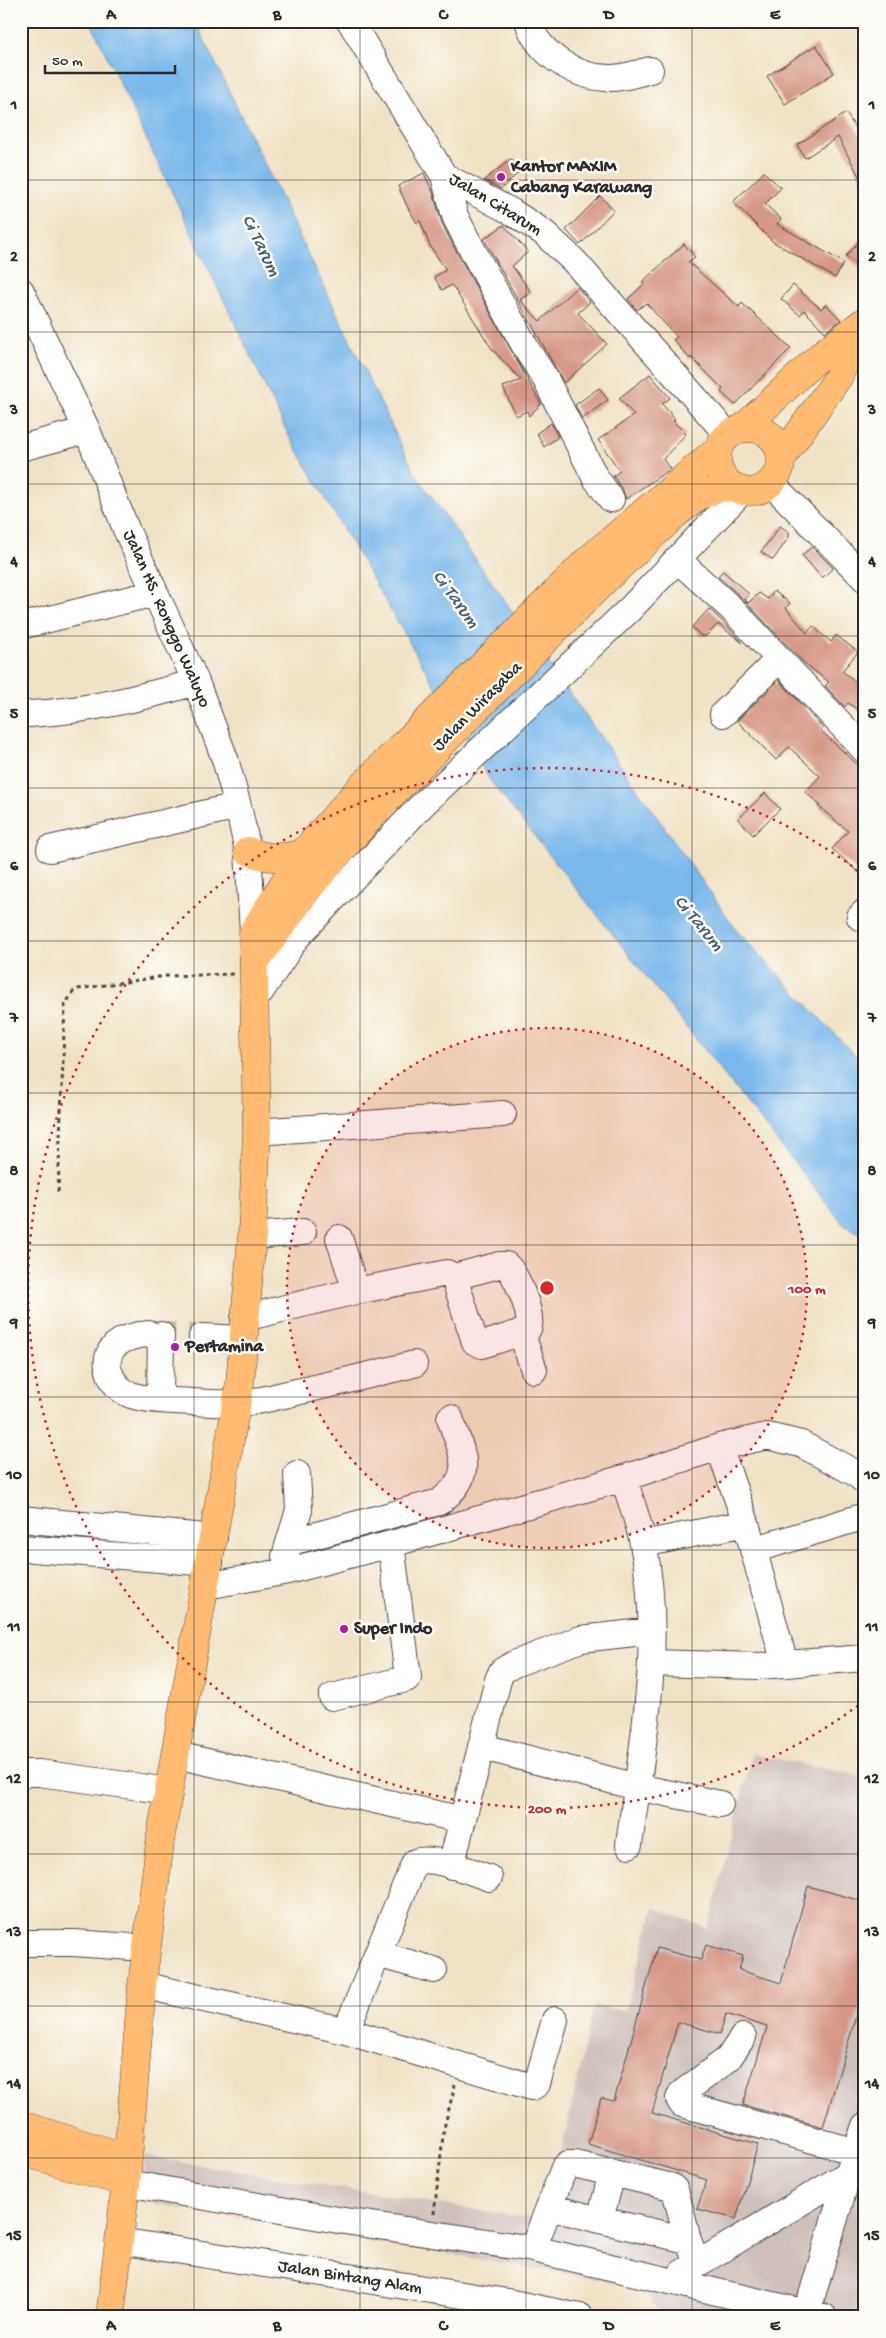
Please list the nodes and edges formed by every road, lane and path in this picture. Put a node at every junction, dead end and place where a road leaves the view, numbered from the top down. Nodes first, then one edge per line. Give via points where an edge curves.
1 (350, 21) edge
2 (528, 21) edge
3 (650, 70) dead end
4 (444, 176) junction
5 (21, 291) edge
6 (864, 320) edge
7 (87, 430) junction
8 (730, 438) junction
9 (21, 448) edge
10 (776, 471) junction
11 (738, 489) junction
12 (611, 499) dead end
13 (678, 560) junction
14 (595, 571) junction
15 (865, 579) edge
16 (156, 593) junction
17 (21, 626) edge
18 (779, 659) junction
19 (196, 682) junction
20 (30, 714) dead end
21 (722, 714) dead end
22 (865, 750) edge
23 (238, 806) junction
24 (50, 849) dead end
25 (248, 851) junction
26 (303, 853) junction
27 (253, 932) junction
28 (254, 979) junction
29 (503, 1114) dead end
30 (257, 1132) junction
31 (58, 1192) dead end
32 (303, 1232) dead end
33 (252, 1236) junction
34 (339, 1238) dead end
35 (454, 1277) junction
36 (356, 1291) junction
37 (243, 1328) junction
38 (202, 1337) tunnel mouth
39 (523, 1337) junction
40 (414, 1364) dead end
41 (534, 1370) dead end
42 (160, 1400) junction
43 (238, 1404) junction
44 (450, 1418) dead end
45 (719, 1447) junction
46 (297, 1474) dead end
47 (624, 1478) junction
48 (865, 1481) edge
49 (865, 1516) edge
50 (21, 1519) edge
51 (746, 1523) junction
52 (146, 1531) junction
53 (291, 1542) junction
54 (390, 1544) junction
55 (643, 1544) junction
56 (21, 1548) edge
57 (753, 1550) junction
58 (144, 1558) junction
59 (210, 1562) junction
60 (278, 1572) junction
61 (652, 1632) junction
62 (865, 1658) edge
63 (652, 1664) junction
64 (785, 1664) junction
65 (332, 1697) dead end
66 (483, 1747) junction
67 (176, 1754) junction
68 (21, 1776) edge
69 (637, 1787) junction
70 (169, 1791) junction
71 (720, 1804) dead end
72 (463, 1820) junction
73 (629, 1845) dead end
74 (452, 1866) junction
75 (489, 1878) dead end
76 (21, 1943) edge
77 (147, 1948) junction
78 (377, 1954) junction
79 (434, 1970) dead end
80 (142, 1985) junction
81 (556, 2020) dead end
82 (346, 2031) junction
83 (743, 2037) dead end
84 (460, 2065) junction
85 (21, 2125) edge
86 (865, 2126) edge
87 (21, 2152) edge
88 (852, 2163) junction
89 (127, 2171) junction
90 (612, 2173) junction
91 (549, 2207) junction
92 (600, 2220) junction
93 (432, 2235) junction
94 (119, 2241) junction
95 (533, 2249) junction
96 (693, 2252) junction
97 (669, 2281) junction
98 (507, 2310) edge
99 (816, 2314) edge
100 (110, 2317) edge
101 (580, 2317) edge

1 - 4 street, Jalan Citarum
2 - 3 street via 532,32 553,56 575,71 613,78
4 - 8 street, Jalan Citarum via 544,232 574,261
4 - 12 street via 455,216 466,238 545,378 595,477
5 - 7 street, Jalan HS. Ronggo Waluyo
6 - 8 main road, Jalan Wirasaba
6 - 10 main road, Jalan Wirasaba via 839,376
7 - 9 street
7 - 16 street, Jalan HS. Ronggo Waluyo via 126,530
8 - 10 main road via 754,428 765,432 779,448
8 - 11 main road via 717,464 724,480
8 - 14 main road, Jalan Wirasaba
10 - 11 main road via 753,491
10 - 15 street
11 - 13 street
11 - 14 main road, Jalan Wirasaba via 719,488 699,496
13 - 18 street via 733,610
13 - 28 street via 423,804
14 - 26 main road, Jalan Wirasaba via 359,789
14 - 28 main road, Jalan Wirasaba via 312,884
16 - 17 street
16 - 19 street, Jalan HS. Ronggo Waluyo
18 - 21 street
18 - 22 street
19 - 20 street via 97,708
19 - 23 street, Jalan HS. Ronggo Waluyo via 225,759
23 - 24 street
23 - 25 street, Jalan HS. Ronggo Waluyo
25 - 26 main road via 266,858 285,858
25 - 27 street, Jalan HS. Ronggo Waluyo
26 - 27 main road, Jalan Wirasaba
27 - 28 main road, Jalan HS. Ronggo Waluyo
28 - 30 main road, Jalan HS. Ronggo Waluyo
28 - 31 path via 198,974 166,976 73,992 65,1005
29 - 30 street
30 - 33 main road, Jalan HS. Ronggo Waluyo
32 - 33 street
33 - 37 main road, Jalan HS. Ronggo Waluyo
34 - 36 street
35 - 36 street via 448,1273
35 - 39 street via 475,1342 482,1344 516,1334
35 - 39 street via 499,1265 506,1265 512,1270 529,1317 529,1327
36 - 37 street
37 - 38 street
37 - 43 main road, Jalan HS. Ronggo Waluyo
39 - 41 street
40 - 43 street
42 - 42 street via 131,1396 116,1387 108,1370 109,1355 118,1342 131,1336 155,1335
42 - 43 street
43 - 59 main road, Jalan HS. Ronggo Waluyo
44 - 53 street via 465,1465 453,1492 439,1502
45 - 47 street
45 - 48 street via 767,1436 801,1444
45 - 51 street
46 - 53 street via 300,1510
47 - 54 street
47 - 55 street
49 - 57 street
50 - 52 street
51 - 55 street
51 - 57 street
52 - 58 street
52 - 59 street
53 - 60 street
54 - 60 street
54 - 65 street via 408,1677
55 - 61 street
56 - 58 street
57 - 64 street
58 - 59 street
59 - 60 street
59 - 67 main road, Jalan HS. Ronggo Waluyo
61 - 63 street
61 - 66 street via 581,1639 502,1671
62 - 64 street
63 - 64 street via 724,1667
63 - 69 street
66 - 69 street
66 - 72 street
67 - 70 main road, Jalan HS. Ronggo Waluyo
67 - 72 street
68 - 70 street via 39,1773
69 - 71 street
69 - 73 street
70 - 77 main road, Jalan HS. Ronggo Waluyo
72 - 74 street
74 - 75 street
74 - 78 street via 422,1859 415,1862
76 - 77 street
77 - 80 main road, Jalan HS. Ronggo Waluyo
78 - 79 street
78 - 82 street
80 - 82 street
80 - 89 main road, Jalan HS. Ronggo Waluyo
81 - 84 street via 537,2084 532,2087
82 - 84 street
83 - 88 street via 728,2059 681,2094 682,2104
84 - 93 path via 444,2128
85 - 89 main road
86 - 88 street
87 - 89 main road
88 - 96 street
88 - 99 street
89 - 93 street
89 - 94 main road, Jalan HS. Ronggo Waluyo
90 - 91 street via 568,2164
90 - 92 street
90 - 96 street via 676,2190
91 - 92 street
91 - 95 street
92 - 96 street
93 - 95 street
94 - 98 street, Jalan Bintang Alam
94 - 100 main road, Jalan HS. Ronggo Waluyo
95 - 97 street
96 - 97 street
97 - 99 street
98 - 101 street, Jalan Bintang Alam

